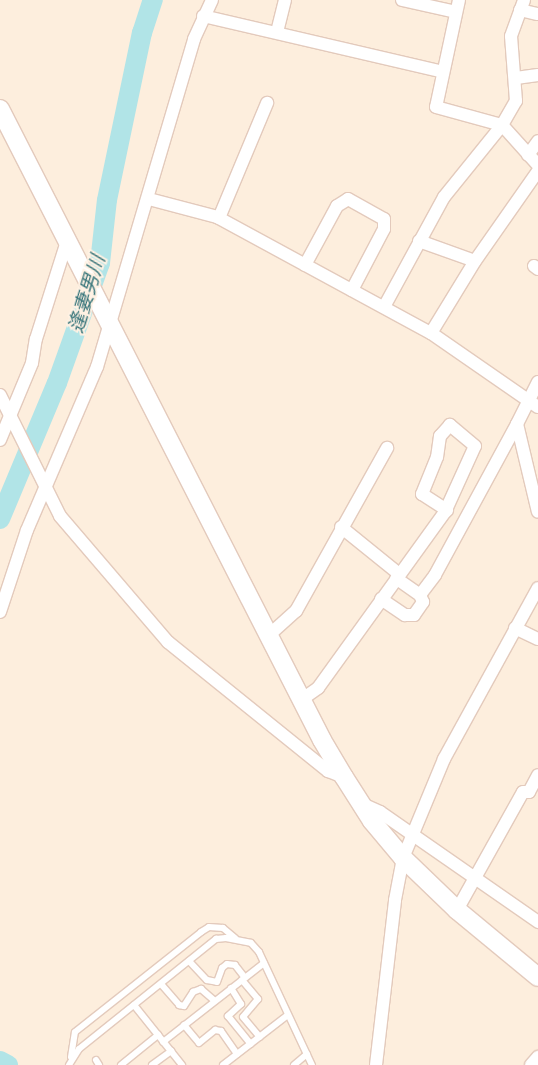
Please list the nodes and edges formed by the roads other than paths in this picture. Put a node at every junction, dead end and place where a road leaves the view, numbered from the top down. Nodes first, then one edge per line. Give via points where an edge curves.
1 (212, 0) edge
2 (285, 0) edge
3 (402, 0) edge
4 (522, 5) edge
5 (458, 6) edge
6 (538, 14) edge
7 (203, 16) junction
8 (277, 32) junction
9 (443, 72) junction
10 (538, 75) edge
11 (516, 78) junction
12 (267, 103) dead end
13 (0, 109) edge
14 (502, 124) junction
15 (538, 141) edge
16 (528, 155) junction
17 (538, 165) edge
18 (538, 171) edge
19 (149, 199) junction
20 (219, 218) junction
21 (420, 240) junction
22 (69, 245) junction
23 (475, 261) junction
24 (305, 265) junction
25 (352, 290) junction
26 (384, 307) junction
27 (108, 320) junction
28 (431, 333) junction
29 (538, 382) edge
30 (0, 395) edge
31 (533, 403) edge
32 (12, 421) junction
33 (517, 424) junction
34 (0, 440) edge
35 (387, 448) dead end
36 (44, 483) junction
37 (446, 510) junction
38 (538, 512) edge
39 (342, 527) junction
40 (398, 576) junction
41 (538, 588) edge
42 (420, 595) junction
43 (381, 599) junction
44 (0, 612) edge
45 (515, 628) junction
46 (268, 636) junction
47 (538, 639) edge
48 (301, 700) junction
49 (538, 775) edge
50 (344, 777) junction
51 (533, 795) edge
52 (360, 803) junction
53 (414, 837) junction
54 (403, 858) junction
55 (475, 880) junction
56 (456, 910) junction
57 (538, 922) edge
58 (235, 938) junction
59 (190, 961) junction
60 (264, 963) junction
61 (538, 977) edge
62 (243, 979) junction
63 (161, 984) junction
64 (231, 988) junction
65 (215, 1001) junction
66 (134, 1004) junction
67 (288, 1015) junction
68 (184, 1025) junction
69 (158, 1035) junction
70 (260, 1036) junction
71 (163, 1042) junction
72 (250, 1044) junction
73 (171, 1050) junction
74 (237, 1054) junction
75 (307, 1054) junction
76 (538, 1057) edge
77 (70, 1063) edge
78 (121, 1065) edge
79 (152, 1065) edge
80 (182, 1065) edge
81 (224, 1065) edge
82 (294, 1065) edge
83 (312, 1065) edge
84 (376, 1065) edge
85 (531, 1065) edge

1 - 7 street
2 - 8 street
3 - 5 street
4 - 6 street
4 - 11 street via 511,36
5 - 9 street
7 - 8 street
7 - 19 street
8 - 9 street
9 - 14 street via 436,107
10 - 11 street
11 - 14 street via 516,101
12 - 20 street
13 - 22 street
14 - 16 street
14 - 21 street via 444,197
15 - 16 street
16 - 17 street
18 - 23 street
19 - 20 street
19 - 27 street
20 - 24 street
21 - 23 street
21 - 26 street
22 - 27 street
22 - 32 street
23 - 28 street
24 - 25 street
24 - 25 street via 337,206 348,199 384,219 384,229
25 - 26 street
26 - 28 street
27 - 36 street via 97,368
27 - 46 street
28 - 31 street
29 - 31 street
30 - 32 street
31 - 33 street
32 - 34 street
32 - 36 street
33 - 38 street
33 - 42 street via 435,575
35 - 39 street
36 - 44 street
36 - 50 street via 60,516 168,642 328,771
37 - 37 street via 476,446 450,425 440,436 437,457 422,494
37 - 40 street
39 - 40 street
39 - 46 street via 320,573 296,611
40 - 42 street
40 - 43 street
41 - 45 street
42 - 43 street via 423,602 414,615 405,614
43 - 48 street via 318,688
45 - 47 street
45 - 53 street via 444,759
46 - 48 street
48 - 50 street
49 - 51 street
50 - 52 street
51 - 55 street via 523,792
52 - 53 street
52 - 54 street
53 - 54 street
53 - 55 street
54 - 56 street
54 - 84 street via 395,900
55 - 56 street
55 - 57 street
56 - 61 street
58 - 59 lane via 216,939
58 - 60 lane via 251,943
58 - 77 lane via 223,928 209,927 201,932 75,1032
59 - 62 lane via 207,980 216,982 227,964 235,965
59 - 63 lane
60 - 62 lane
60 - 67 lane
62 - 64 lane
62 - 70 lane via 258,999 243,1017
63 - 65 lane via 180,1005 184,1006 193,992 201,989
63 - 66 lane
64 - 65 lane
64 - 72 lane via 241,1004 228,1016
65 - 68 lane
66 - 69 lane
66 - 77 lane via 78,1049
67 - 70 lane
67 - 75 lane
68 - 71 lane
68 - 74 lane via 199,1043 215,1030 221,1031
69 - 71 lane
69 - 78 lane
70 - 72 lane
71 - 73 lane
72 - 74 lane
73 - 79 lane
73 - 80 lane
74 - 81 lane
75 - 82 lane
75 - 83 lane
76 - 85 street

